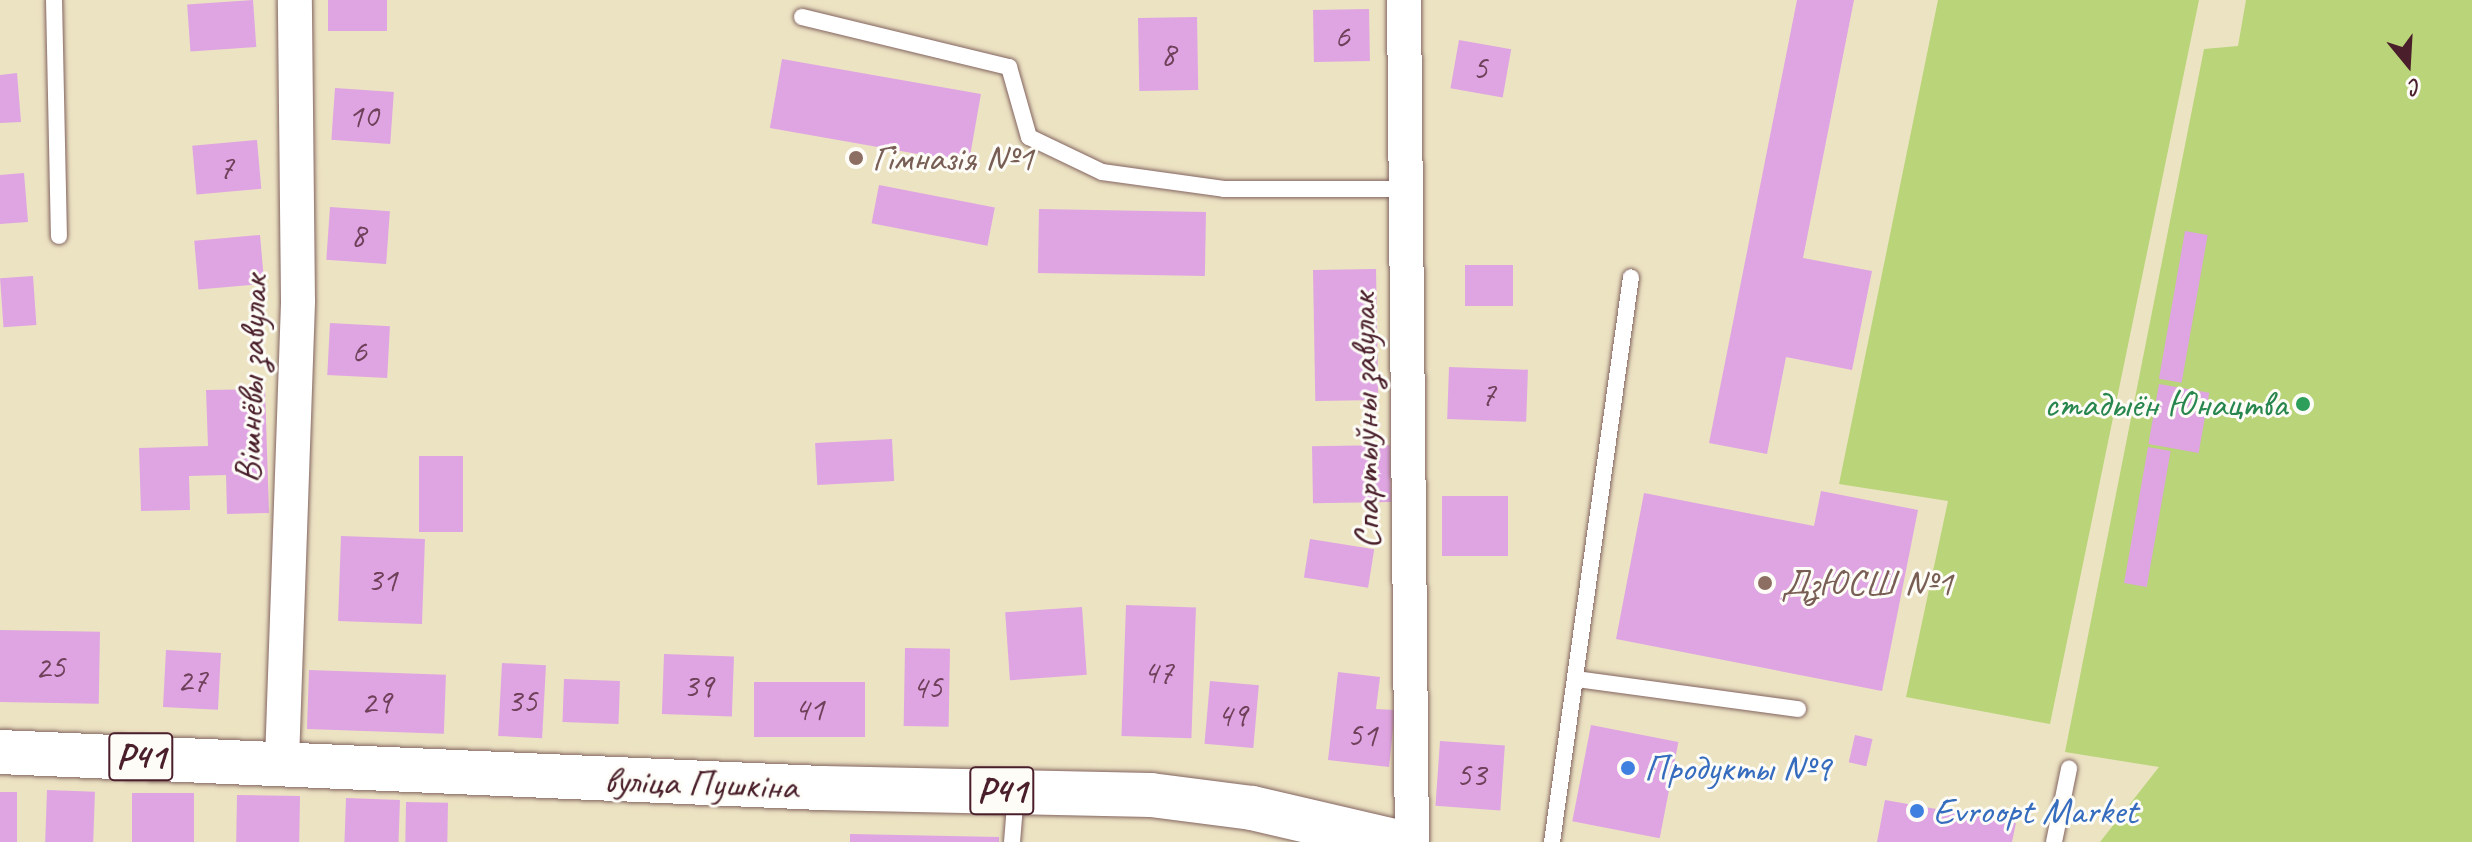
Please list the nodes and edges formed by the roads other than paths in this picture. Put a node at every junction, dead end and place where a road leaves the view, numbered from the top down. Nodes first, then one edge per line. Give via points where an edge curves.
1 (54, 0) edge
2 (295, 0) edge
3 (1404, 0) edge
4 (802, 17) dead end
5 (1405, 189) junction
6 (59, 236) dead end
7 (1631, 277) dead end
8 (1576, 679) junction
9 (1798, 709) dead end
10 (0, 752) edge
11 (282, 761) junction
12 (2069, 769) dead end
13 (1016, 791) junction
14 (1012, 842) edge
15 (1398, 842) edge
16 (1412, 842) edge
17 (1552, 842) edge
18 (2054, 842) edge

1 - 6 lane
2 - 11 street, Вішнёвы завулак via 298,301
3 - 5 street, Спартыўны завулак
4 - 5 lane via 1009,67 1029,137 1102,172 1224,189
5 - 16 street, Спартыўны завулак
7 - 8 lane
8 - 9 lane
8 - 17 lane
10 - 11 main road, вуліца Пушкіна / Р41
11 - 13 main road, вуліца Пушкіна / Р41 via 601,780
12 - 18 lane
13 - 14 lane
13 - 15 main road, вуліца Пушкіна / Р41 via 1151,795 1252,808

